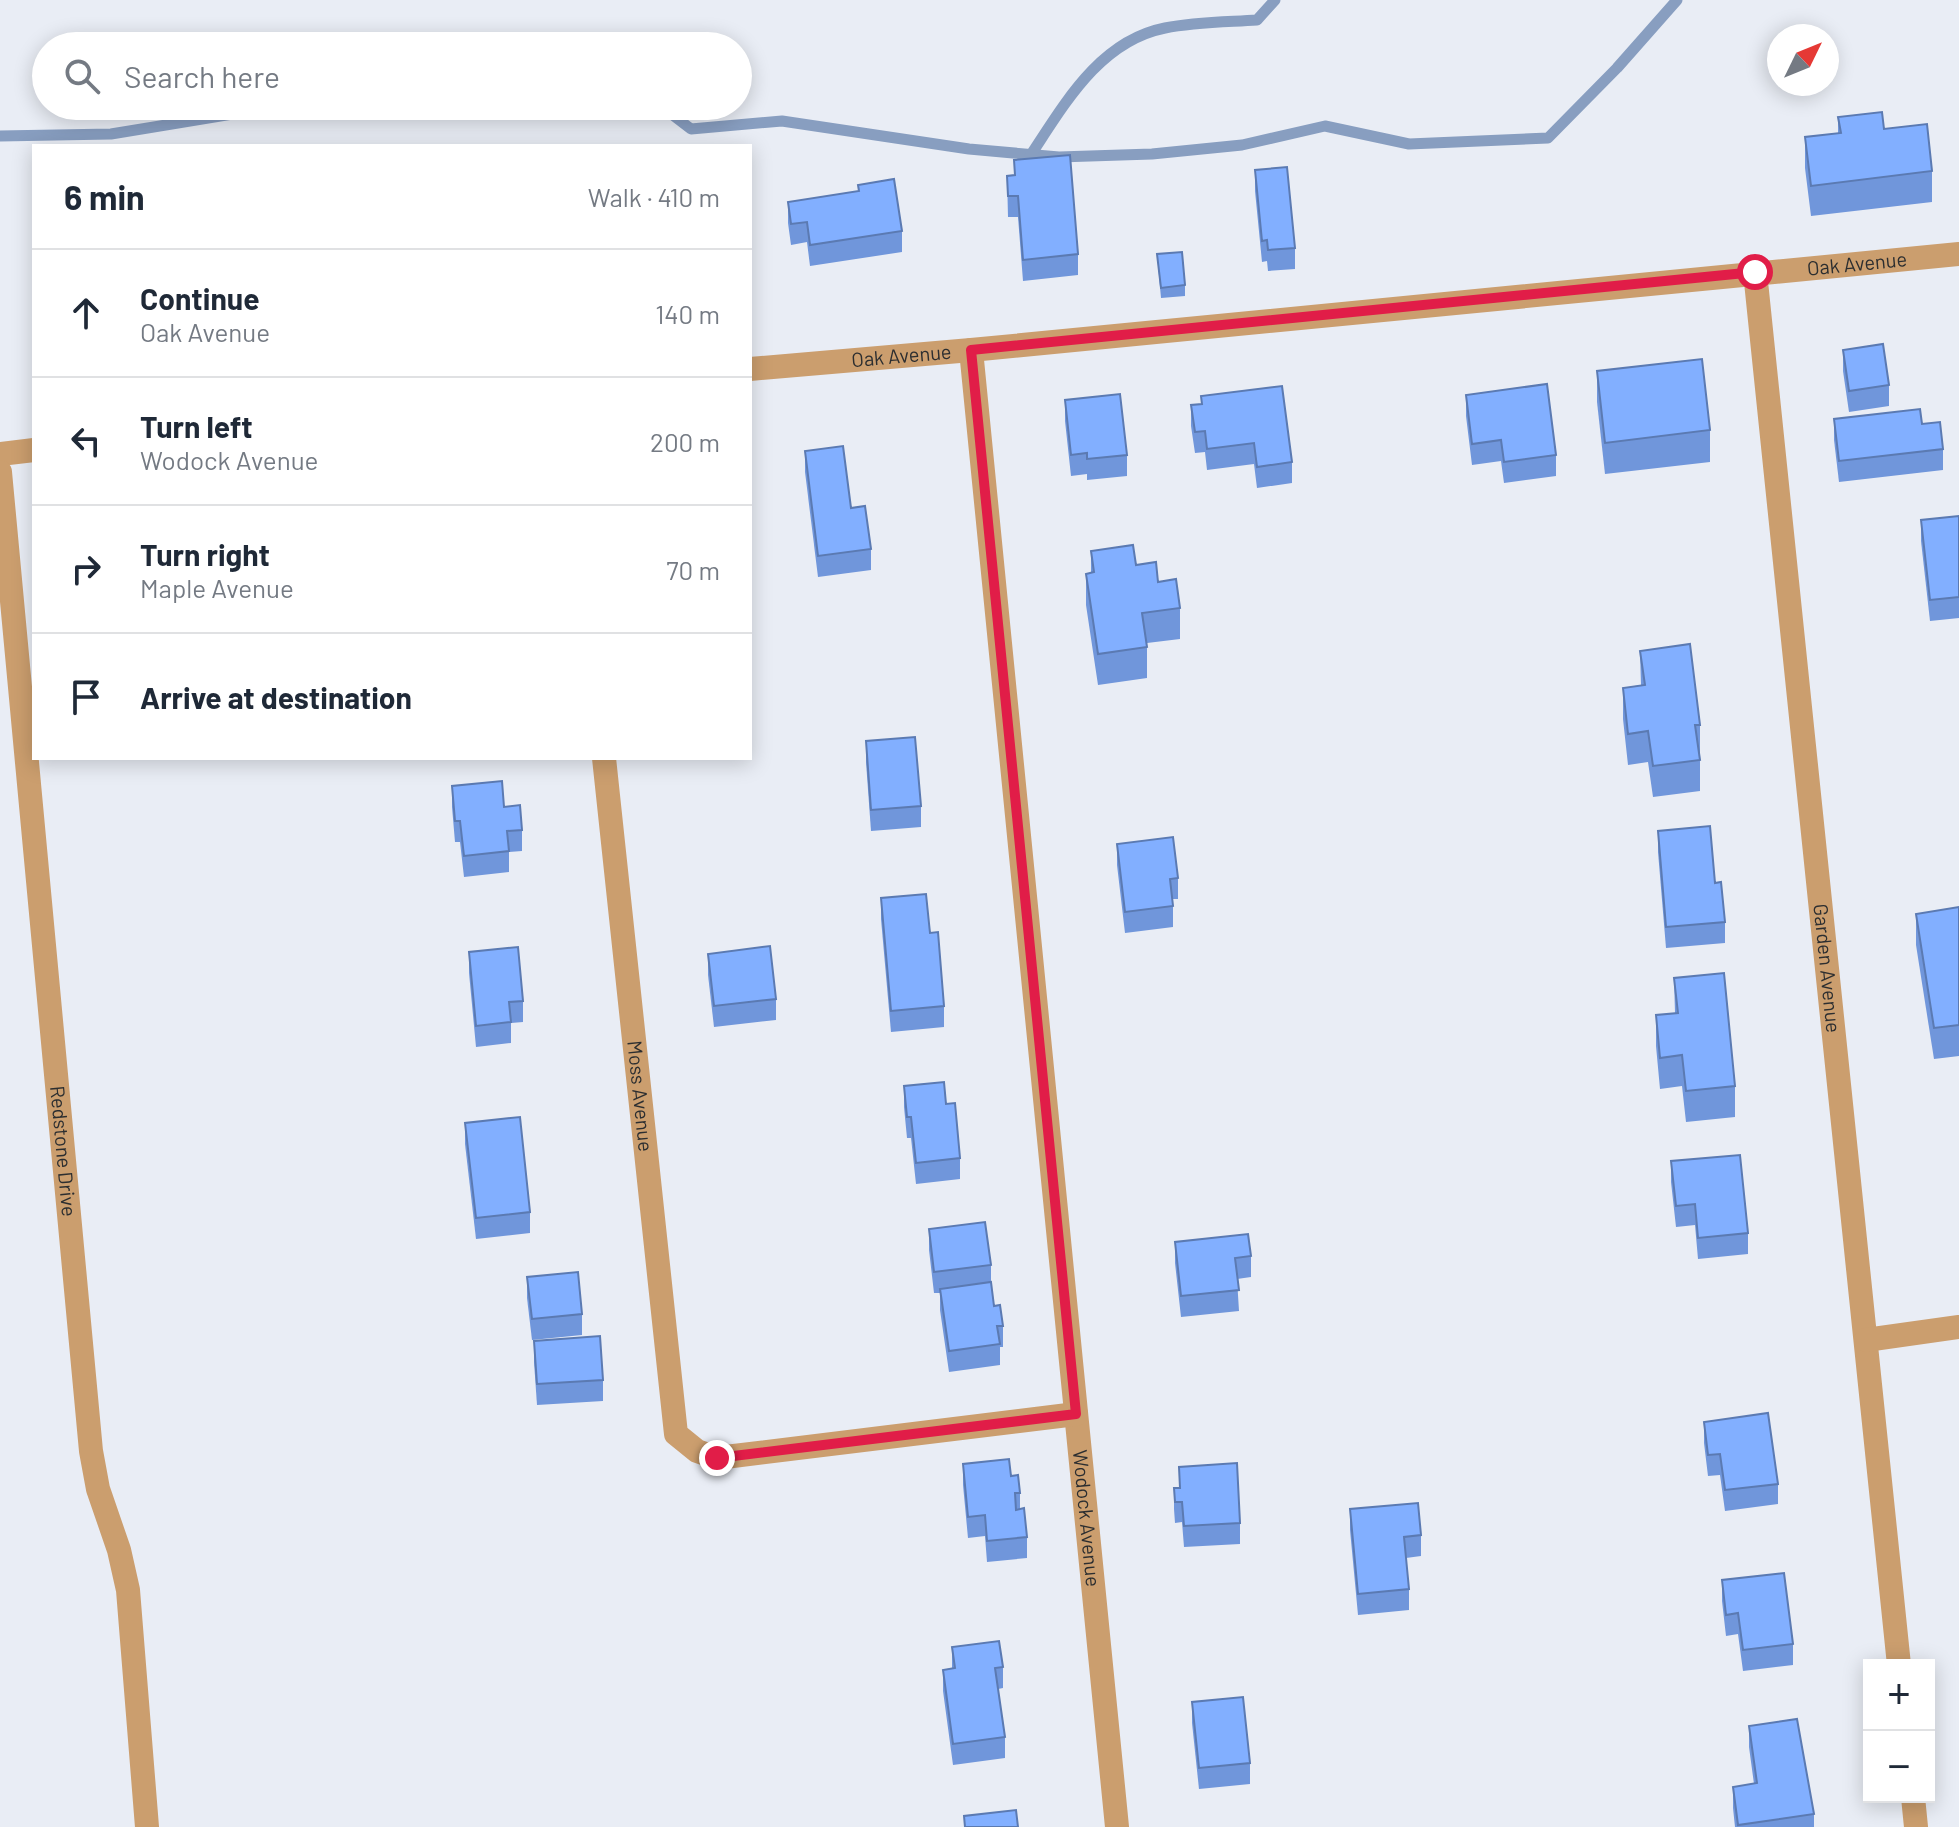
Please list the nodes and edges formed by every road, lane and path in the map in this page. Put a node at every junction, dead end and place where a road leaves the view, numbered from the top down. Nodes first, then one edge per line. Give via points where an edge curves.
1 (1959, 254) edge
2 (1755, 272) junction
3 (971, 350) junction
4 (752, 369) edge
5 (32, 450) edge
6 (0, 454) edge
7 (0, 472) edge
8 (604, 760) edge
9 (1959, 1327) edge
10 (1866, 1340) junction
11 (1076, 1414) junction
12 (1898, 1659) edge
13 (1914, 1803) edge
14 (147, 1827) edge
15 (1117, 1827) edge
16 (1916, 1827) edge

1 - 2 street, Oak Avenue
2 - 3 street, Oak Avenue
2 - 10 street, Garden Avenue
3 - 4 street, Oak Avenue
3 - 11 street, Wodock Avenue
5 - 6 street
7 - 14 street, Redstone Drive via 91,1451 128,1590
8 - 11 street, Moss Avenue via 676,1434 697,1451 717,1458
9 - 10 street
10 - 12 street, Garden Avenue
11 - 15 street, Wodock Avenue
13 - 16 street

